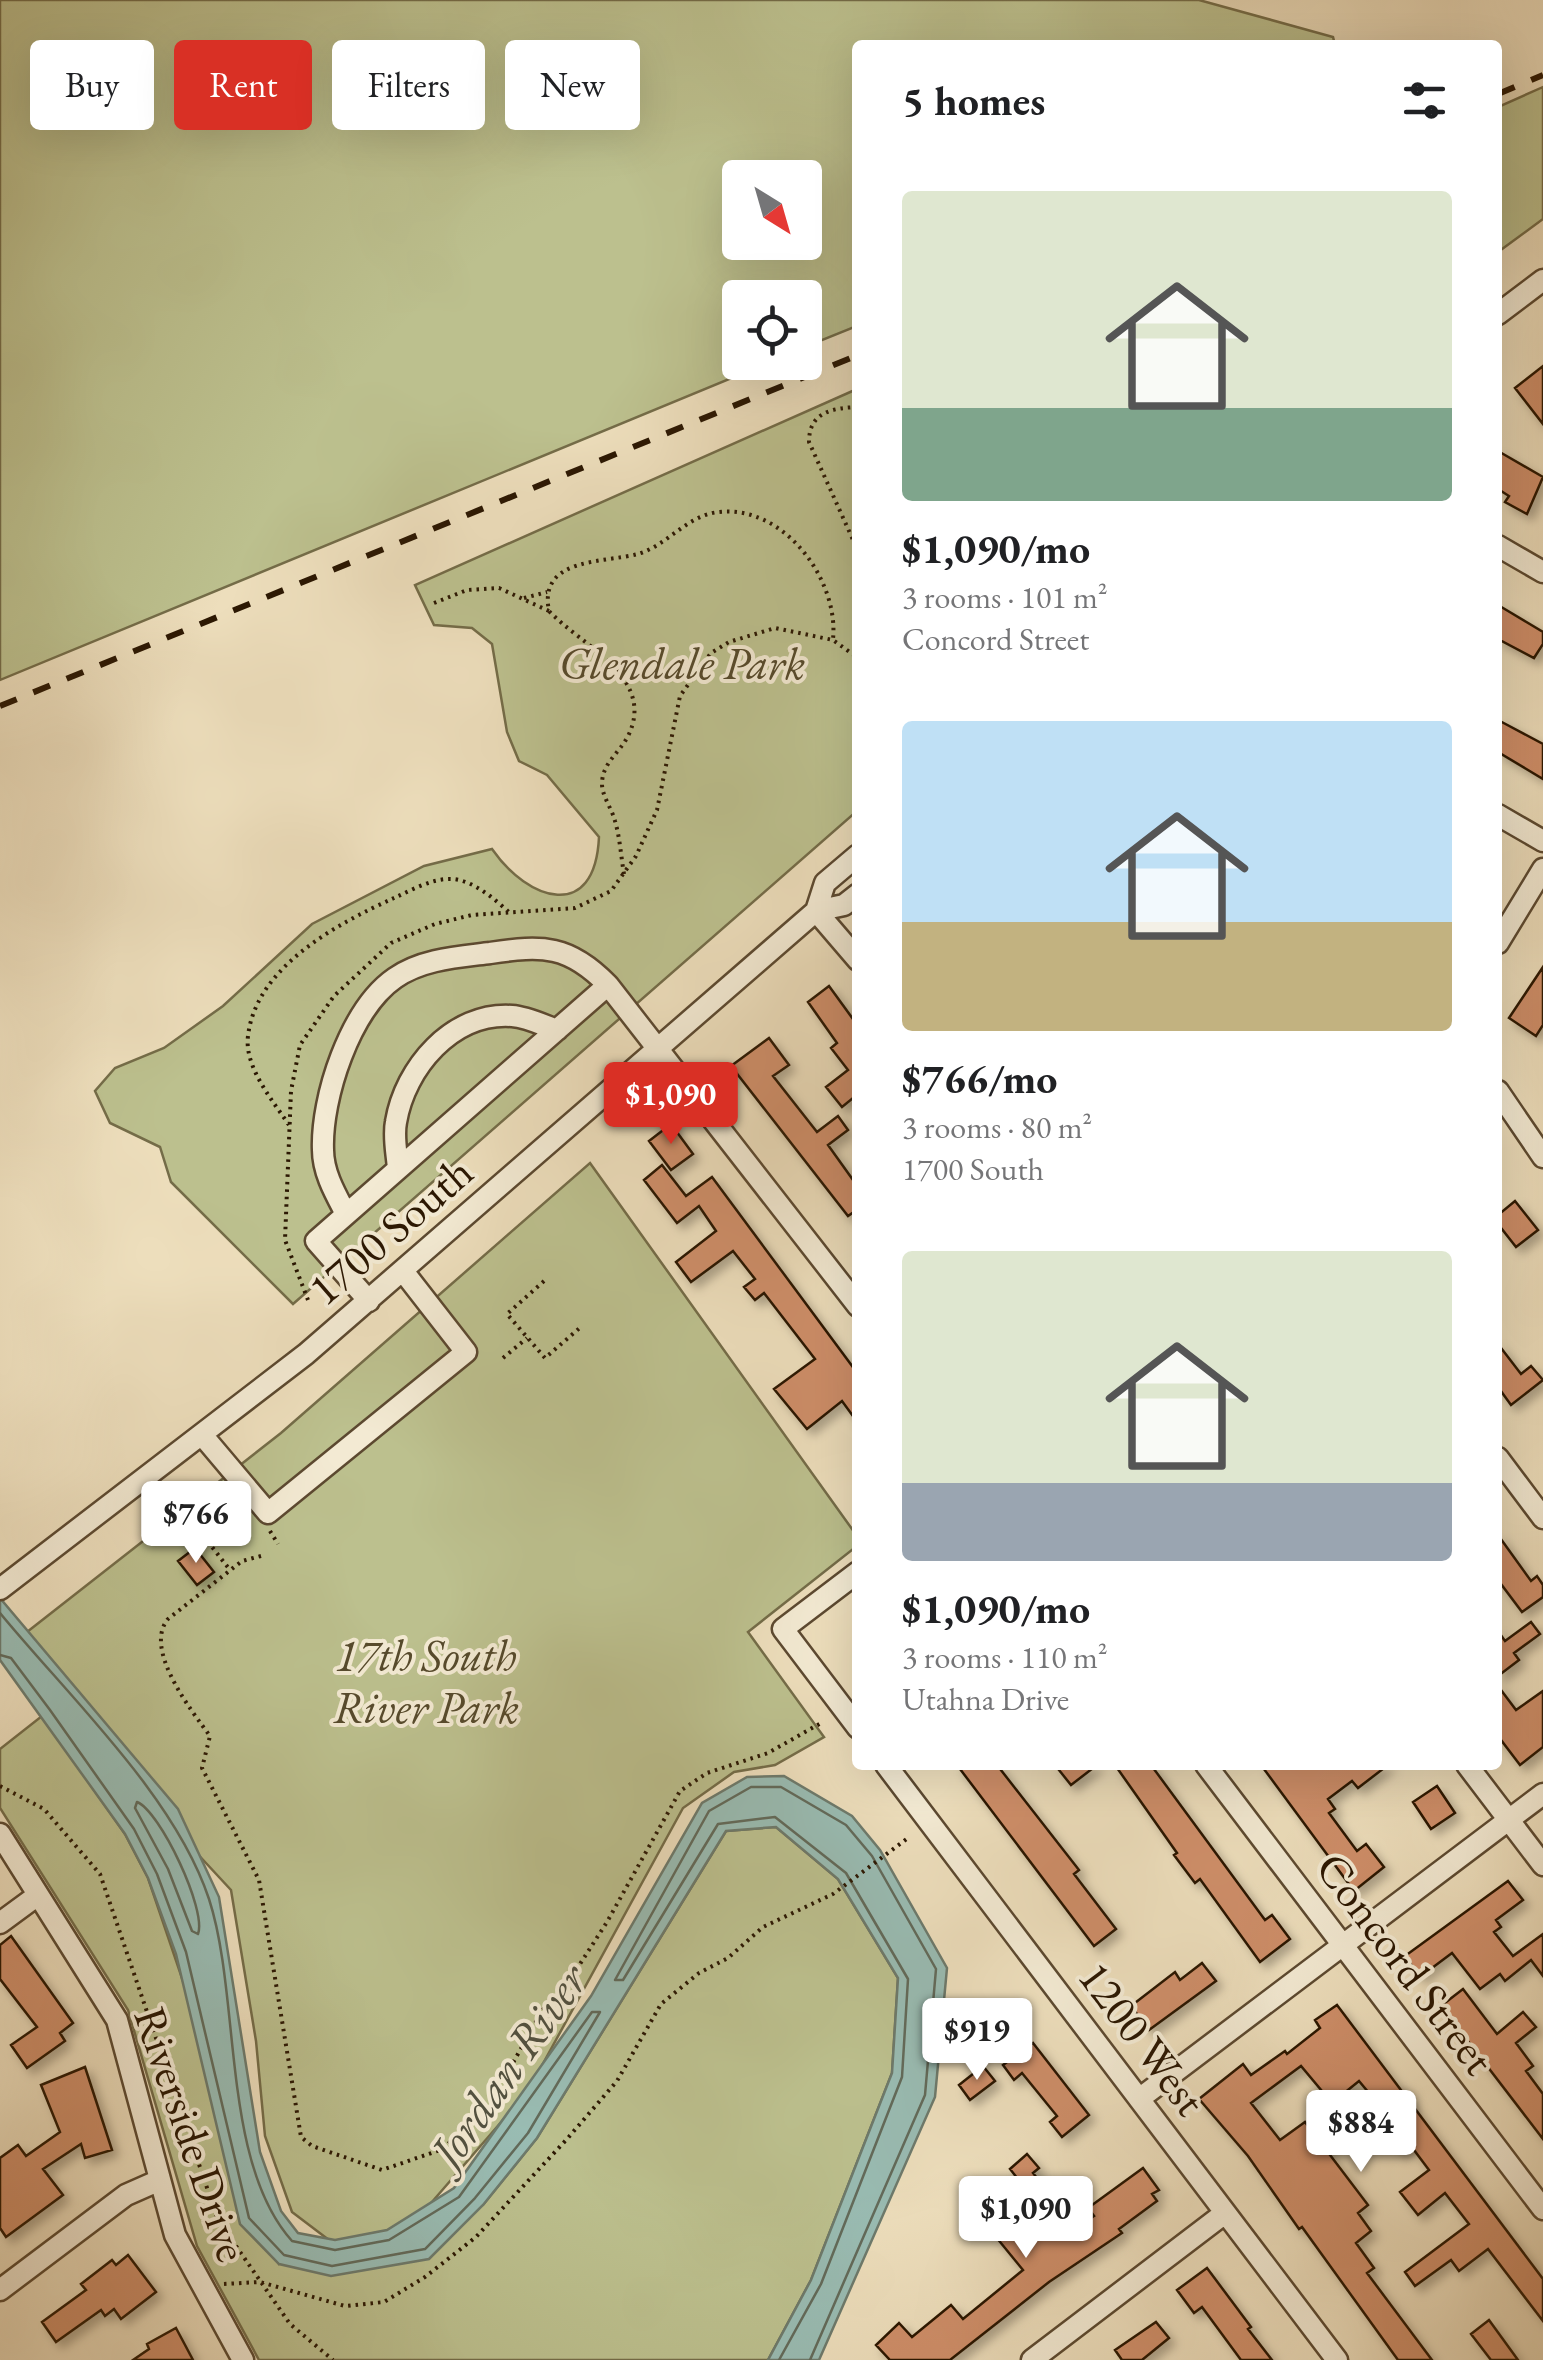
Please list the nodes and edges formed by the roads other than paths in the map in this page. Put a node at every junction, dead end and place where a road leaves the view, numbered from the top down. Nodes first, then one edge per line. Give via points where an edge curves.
1 (1543, 280) edge
2 (1502, 311) edge
3 (1502, 548) edge
4 (1543, 572) edge
5 (1502, 816) edge
6 (1543, 841) edge
7 (852, 860) edge
8 (1543, 868) edge
9 (852, 899) edge
10 (816, 911) junction
11 (1502, 936) edge
12 (852, 953) edge
13 (608, 985) junction
14 (557, 1030) junction
15 (660, 1047) junction
16 (1502, 1097) edge
17 (1543, 1157) edge
18 (398, 1169) junction
19 (346, 1214) junction
20 (404, 1272) junction
21 (852, 1298) edge
22 (370, 1301) junction
23 (203, 1436) junction
24 (1502, 1463) edge
25 (1543, 1518) edge
26 (852, 1577) edge
27 (5, 1586) edge
28 (852, 1720) edge
29 (890, 1770) edge
30 (1210, 1770) edge
31 (1471, 1770) edge
32 (1543, 1794) edge
33 (1509, 1820) junction
34 (0, 1834) edge
35 (1543, 1865) edge
36 (38, 1895) junction
37 (0, 1923) edge
38 (1342, 1945) junction
39 (1139, 2099) junction
40 (160, 2180) junction
41 (1543, 2209) edge
42 (1225, 2214) junction
43 (0, 2290) edge
44 (243, 2360) edge
45 (1032, 2360) edge
46 (1337, 2360) edge

1 - 2 street
3 - 4 street
5 - 6 street
7 - 10 street, 1700 South via 825,883
8 - 11 street
9 - 10 street, 1700 South
10 - 12 street
10 - 15 street, 1700 South
13 - 14 street
13 - 15 street
13 - 19 street via 588,964 556,948 450,958 418,966 384,987 356,1022 328,1108 322,1152
14 - 18 street
14 - 18 street via 514,1016 486,1018 426,1054 399,1108
15 - 20 street, 1700 South
15 - 21 street
16 - 17 street
18 - 19 street
19 - 22 street via 316,1241
20 - 22 street, 1700 South
20 - 23 street via 466,1352 268,1513
22 - 23 street, 1700 South
23 - 27 street, 1700 South
24 - 25 street
26 - 28 street via 783,1629
29 - 39 street, 1200 West
30 - 38 street, Concord Street
31 - 33 street
32 - 33 street
33 - 35 street
33 - 38 street
34 - 36 street, Riverside Drive
36 - 37 street
36 - 40 street, Riverside Drive via 117,2020
38 - 39 street
38 - 41 street, Concord Street
39 - 42 street, 1200 West
40 - 43 street via 126,2195
40 - 44 street, Riverside Drive via 175,2236
42 - 45 street
42 - 46 street, 1200 West

